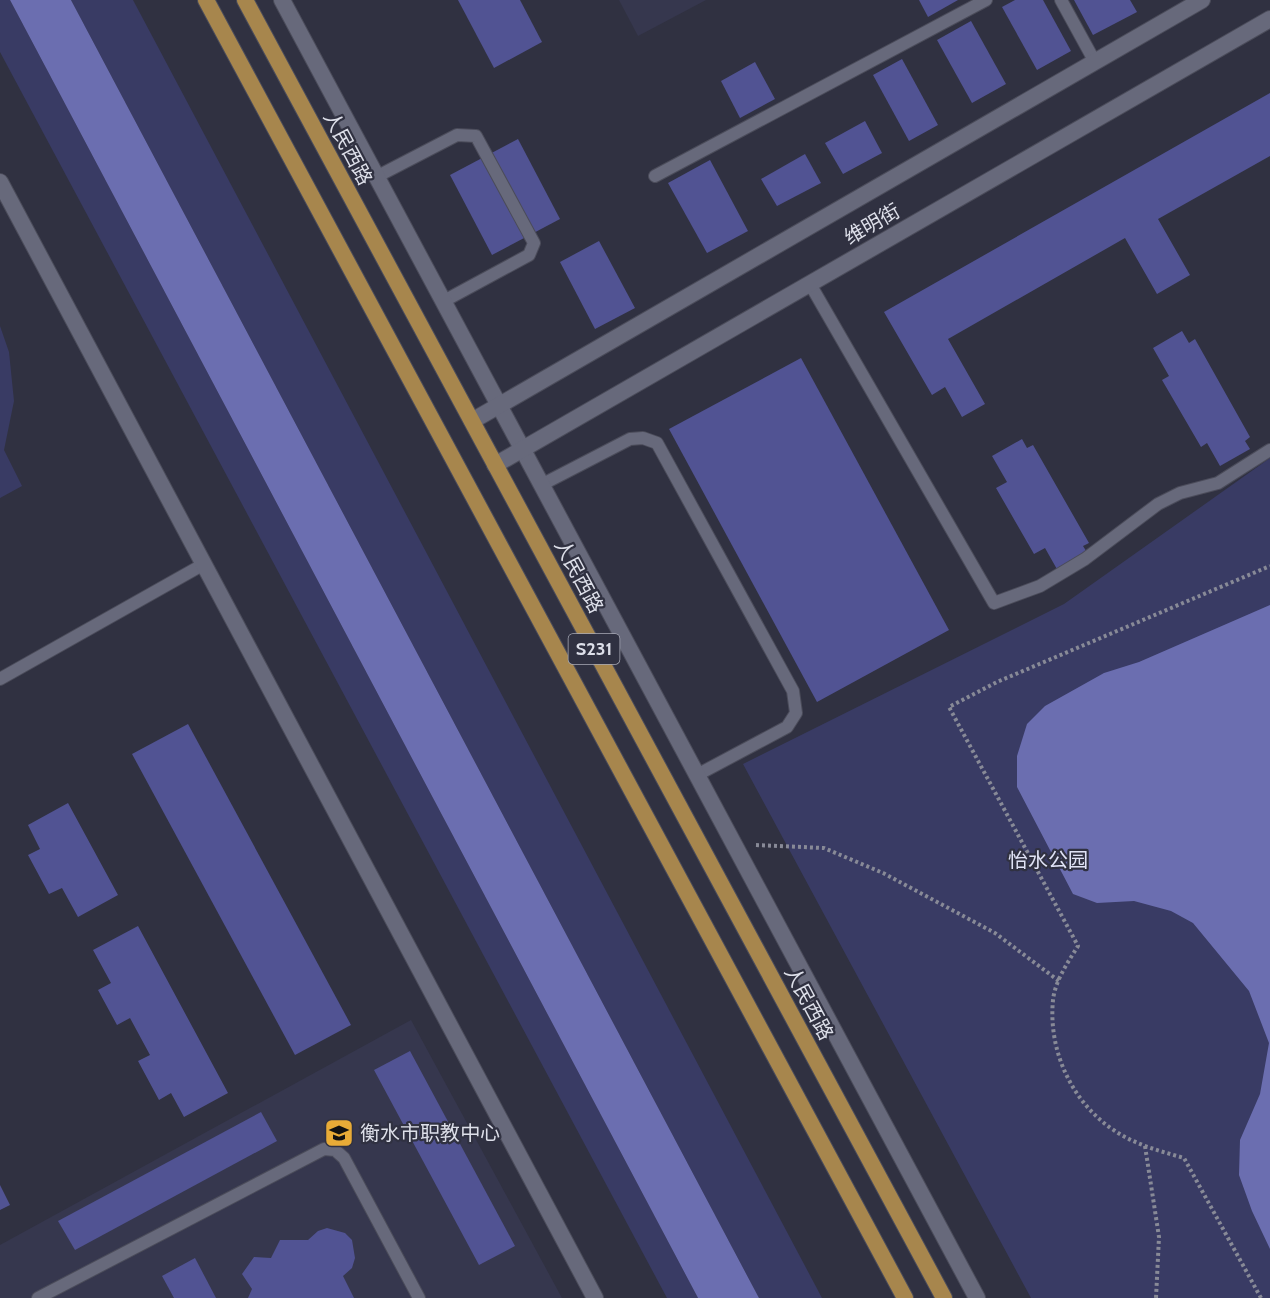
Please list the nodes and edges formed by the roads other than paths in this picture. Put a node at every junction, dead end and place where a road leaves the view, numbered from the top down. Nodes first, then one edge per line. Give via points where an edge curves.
1 (206, 0) edge
2 (245, 0) edge
3 (282, 0) edge
4 (986, 0) edge
5 (1061, 0) edge
6 (1202, 0) edge
7 (1270, 20) edge
8 (1095, 62) junction
9 (655, 176) dead end
10 (376, 177) junction
11 (0, 182) edge
12 (810, 284) junction
13 (444, 301) junction
14 (500, 405) junction
15 (472, 421) junction
16 (524, 448) junction
17 (1270, 450) edge
18 (495, 465) junction
19 (543, 484) junction
20 (204, 564) junction
21 (0, 679) edge
22 (698, 774) junction
23 (38, 1298) edge
24 (418, 1298) edge
25 (595, 1298) edge
26 (905, 1298) edge
27 (944, 1298) edge
28 (977, 1298) edge

1 - 26 main road, S231
2 - 15 main road, 人民西路 / S231
3 - 10 street
4 - 9 lane
5 - 8 lane
6 - 8 street, 维明街
7 - 12 street, 维明街
8 - 14 street, 维明街
10 - 13 street
10 - 13 lane via 457,135 476,136 534,243 529,255
11 - 20 street
12 - 16 street, 维明街
12 - 17 lane via 994,603 1040,586 1085,559 1158,504 1180,493 1218,483
13 - 14 street
14 - 15 street, 维明街
14 - 16 street
15 - 18 main road, 人民西路 / S231
16 - 18 street, 维明街
16 - 19 street
18 - 27 main road, 人民西路 / S231
19 - 22 street
19 - 22 lane via 630,439 657,443 793,691 796,713 787,727
20 - 21 lane
20 - 25 street
22 - 28 street
23 - 24 lane via 324,1149 336,1150 344,1158

